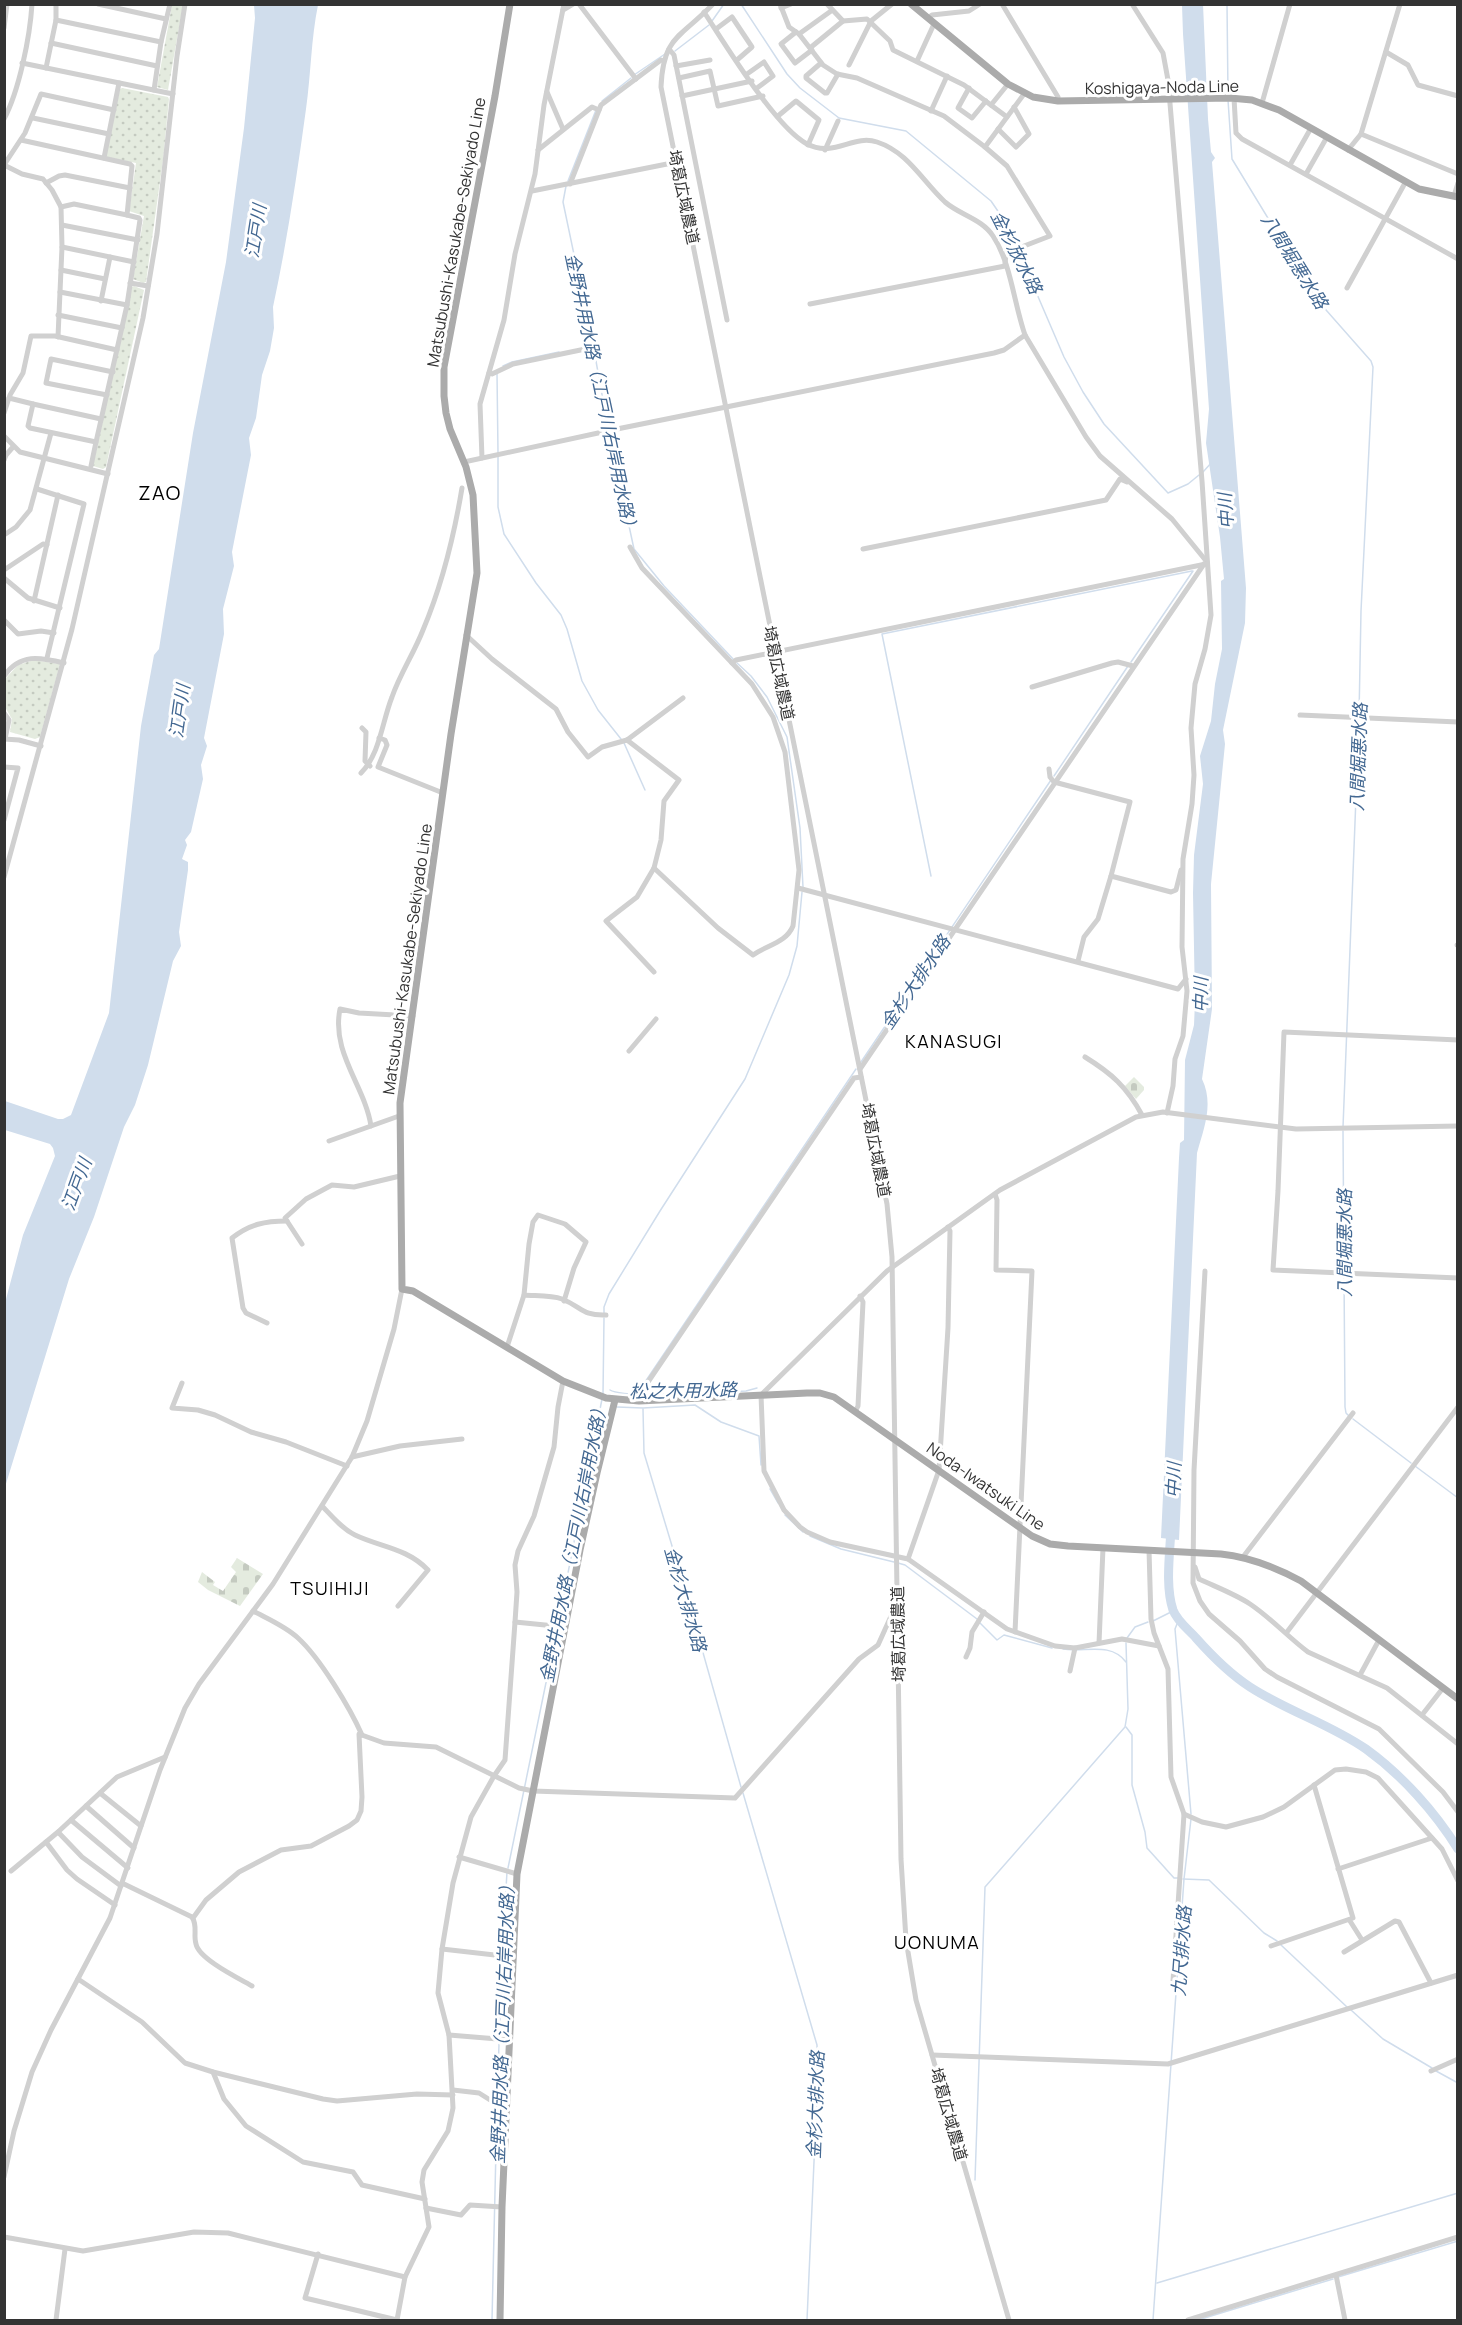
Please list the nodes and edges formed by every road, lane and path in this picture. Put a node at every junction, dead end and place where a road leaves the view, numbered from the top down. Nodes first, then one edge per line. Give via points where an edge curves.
1 (7, 4) edge
2 (32, 4) edge
3 (56, 4) edge
4 (98, 4) edge
5 (141, 4) edge
6 (170, 4) edge
7 (185, 4) edge
8 (510, 4) edge
9 (573, 4) edge
10 (579, 4) edge
11 (703, 4) edge
12 (713, 4) edge
13 (791, 4) edge
14 (827, 4) edge
15 (911, 4) edge
16 (980, 4) edge
17 (1002, 4) edge
18 (1132, 4) edge
19 (1290, 4) edge
20 (1400, 4) edge
21 (890, 5) edge
22 (116, 6) edge
23 (780, 6) edge
24 (563, 7) edge
25 (831, 11) junction
26 (704, 12) junction
27 (140, 13) junction
28 (928, 18) junction
29 (166, 19) junction
30 (56, 20) junction
31 (843, 21) junction
32 (871, 21) junction
33 (934, 24) junction
34 (4, 28) edge
35 (716, 29) junction
36 (798, 33) junction
37 (161, 42) junction
38 (51, 44) junction
39 (811, 49) junction
40 (672, 52) junction
41 (1386, 52) junction
42 (710, 60) dead end
43 (737, 60) junction
44 (664, 61) junction
45 (917, 61) junction
46 (22, 63) junction
47 (821, 63) junction
48 (849, 65) dead end
49 (158, 66) junction
50 (676, 66) junction
51 (46, 68) junction
52 (747, 74) junction
53 (838, 74) junction
54 (947, 76) junction
55 (634, 77) junction
56 (679, 78) junction
57 (752, 81) junction
58 (119, 83) junction
59 (1008, 84) junction
60 (757, 88) junction
61 (969, 88) junction
62 (154, 90) junction
63 (714, 90) junction
64 (547, 91) junction
65 (173, 94) junction
66 (1024, 94) junction
67 (682, 96) junction
68 (763, 96) junction
69 (1458, 96) edge
70 (1171, 98) junction
71 (1232, 98) junction
72 (1058, 101) junction
73 (989, 103) junction
74 (1262, 103) junction
75 (1014, 107) junction
76 (597, 109) junction
77 (114, 110) junction
78 (931, 111) junction
79 (778, 116) junction
80 (1007, 117) junction
81 (33, 118) junction
82 (4, 119) edge
83 (838, 121) dead end
84 (1311, 128) junction
85 (563, 129) junction
86 (998, 129) junction
87 (109, 134) junction
88 (1361, 134) junction
89 (1327, 137) junction
90 (21, 141) junction
91 (808, 144) junction
92 (985, 147) junction
93 (538, 150) junction
94 (825, 150) junction
95 (1348, 150) junction
96 (104, 158) junction
97 (677, 162) junction
98 (1290, 165) junction
99 (1306, 174) junction
100 (1458, 174) edge
101 (46, 183) junction
102 (1405, 183) junction
103 (1458, 183) edge
104 (568, 184) junction
105 (130, 188) junction
106 (531, 191) junction
107 (1456, 197) edge
108 (61, 207) junction
109 (127, 215) junction
110 (1386, 219) junction
111 (62, 225) junction
112 (138, 240) junction
113 (62, 247) junction
114 (110, 258) junction
115 (1458, 259) edge
116 (134, 262) junction
117 (1005, 266) junction
118 (61, 270) junction
119 (105, 279) junction
120 (130, 283) junction
121 (148, 286) junction
122 (1347, 288) dead end
123 (60, 292) junction
124 (101, 301) junction
125 (810, 304) dead end
126 (127, 305) junction
127 (58, 315) junction
128 (727, 320) dead end
129 (122, 328) junction
130 (1025, 335) junction
131 (58, 337) junction
132 (593, 347) dead end
133 (117, 350) junction
134 (113, 372) junction
135 (489, 373) junction
136 (107, 395) junction
137 (9, 398) junction
138 (33, 404) junction
139 (726, 407) junction
140 (4, 413) edge
141 (101, 419) junction
142 (51, 433) junction
143 (4, 436) edge
144 (96, 442) junction
145 (13, 447) junction
146 (45, 457) junction
147 (482, 458) junction
148 (4, 460) edge
149 (464, 462) junction
150 (91, 466) dead end
151 (108, 474) junction
152 (462, 488) dead end
153 (37, 489) junction
154 (1141, 491) junction
155 (58, 495) junction
156 (4, 535) edge
157 (46, 545) junction
158 (630, 547) dead end
159 (863, 549) dead end
160 (1206, 564) junction
161 (4, 570) edge
162 (4, 578) edge
163 (34, 601) junction
164 (60, 608) junction
165 (4, 620) edge
166 (54, 633) junction
167 (466, 635) junction
168 (775, 652) junction
169 (47, 658) junction
170 (734, 662) junction
171 (64, 663) junction
172 (4, 664) edge
173 (1132, 666) junction
174 (9, 669) junction
175 (4, 676) edge
176 (1032, 687) dead end
177 (682, 698) dead end
178 (4, 713) edge
179 (1300, 715) dead end
180 (1458, 722) edge
181 (362, 728) dead end
182 (379, 738) junction
183 (5, 739) edge
184 (624, 741) junction
185 (36, 744) junction
186 (370, 766) junction
187 (4, 767) edge
188 (1048, 769) dead end
189 (361, 773) dead end
190 (1054, 782) junction
191 (443, 793) junction
192 (5, 816) edge
193 (1183, 860) junction
194 (654, 867) junction
195 (1111, 876) junction
196 (4, 877) edge
197 (801, 889) junction
198 (824, 893) junction
199 (957, 929) junction
200 (1078, 961) junction
201 (654, 972) dead end
202 (1186, 979) junction
203 (413, 1016) junction
204 (656, 1019) dead end
205 (1458, 1040) edge
206 (629, 1051) dead end
207 (1085, 1057) dead end
208 (860, 1069) junction
209 (861, 1077) junction
210 (1168, 1113) junction
211 (1142, 1115) junction
212 (399, 1116) junction
213 (371, 1126) junction
214 (1458, 1126) edge
215 (1280, 1128) junction
216 (329, 1142) dead end
217 (400, 1176) junction
218 (995, 1194) junction
219 (287, 1221) junction
220 (948, 1227) junction
221 (302, 1244) dead end
222 (892, 1268) junction
223 (1205, 1271) dead end
224 (1458, 1278) edge
225 (402, 1289) junction
226 (524, 1295) junction
227 (860, 1296) junction
228 (564, 1301) junction
229 (604, 1315) dead end
230 (267, 1323) dead end
231 (507, 1347) junction
232 (563, 1381) junction
233 (183, 1383) dead end
234 (645, 1392) dead end
235 (761, 1395) junction
236 (615, 1400) junction
237 (1458, 1407) edge
238 (856, 1410) junction
239 (1353, 1413) dead end
240 (894, 1438) junction
241 (462, 1439) dead end
242 (352, 1457) junction
243 (347, 1466) junction
244 (939, 1470) junction
245 (322, 1506) junction
246 (1020, 1528) junction
247 (1103, 1548) junction
248 (1151, 1550) junction
249 (1192, 1553) junction
250 (896, 1556) junction
251 (1243, 1557) junction
252 (908, 1559) junction
253 (1316, 1592) junction
254 (398, 1606) dead end
255 (253, 1611) junction
256 (984, 1612) junction
257 (897, 1613) junction
258 (515, 1622) junction
259 (565, 1627) junction
260 (1015, 1632) junction
261 (1287, 1632) junction
262 (1379, 1640) junction
263 (1099, 1643) junction
264 (1159, 1646) junction
265 (1075, 1648) junction
266 (966, 1657) dead end
267 (1070, 1671) dead end
268 (1360, 1675) junction
269 (1443, 1688) junction
270 (1458, 1699) edge
271 (1422, 1715) junction
272 (363, 1736) junction
273 (1458, 1744) edge
274 (165, 1757) junction
275 (494, 1776) junction
276 (1314, 1785) junction
277 (533, 1791) junction
278 (100, 1793) junction
279 (86, 1806) junction
280 (1458, 1812) edge
281 (1184, 1814) junction
282 (71, 1820) junction
283 (141, 1826) junction
284 (58, 1832) junction
285 (1432, 1838) junction
286 (46, 1842) junction
287 (134, 1848) junction
288 (459, 1857) junction
289 (128, 1868) junction
290 (1338, 1869) junction
291 (11, 1871) dead end
292 (517, 1874) junction
293 (1458, 1881) edge
294 (122, 1885) junction
295 (115, 1905) junction
296 (193, 1918) junction
297 (1350, 1921) junction
298 (1362, 1940) junction
299 (1271, 1946) dead end
300 (442, 1950) junction
301 (1344, 1952) dead end
302 (512, 1957) junction
303 (1458, 1975) edge
304 (78, 1979) junction
305 (1173, 1981) dead end
306 (1431, 1983) junction
307 (252, 1986) dead end
308 (449, 2035) junction
309 (510, 2040) junction
310 (932, 2055) junction
311 (1458, 2059) edge
312 (1431, 2071) dead end
313 (213, 2072) junction
314 (453, 2093) junction
315 (506, 2110) junction
316 (4, 2176) edge
317 (425, 2199) junction
318 (502, 2207) junction
319 (426, 2208) junction
320 (4, 2237) edge
321 (1458, 2237) edge
322 (65, 2249) junction
323 (318, 2254) junction
324 (1336, 2275) junction
325 (405, 2277) junction
326 (1209, 2317) edge
327 (56, 2320) edge
328 (397, 2320) edge
329 (500, 2320) edge
330 (1009, 2320) edge
331 (1188, 2320) edge
332 (1345, 2320) edge

1 - 34 street
2 - 46 street
3 - 30 street
4 - 22 street
5 - 27 street
6 - 29 street
7 - 65 street
8 - 149 main road, Matsubushi-Kasukabe-Sekiyado Line via 444,367 446,413
9 - 24 street via 565,11
10 - 55 street
11 - 26 street
12 - 26 street, 埼葛広域農道
13 - 23 street
14 - 25 street
15 - 28 main road, Koshigaya-Noda Line
16 - 28 street via 969,11
17 - 72 street
18 - 70 street via 1163,53
19 - 74 street
20 - 41 street
21 - 32 street
22 - 27 street
23 - 36 street via 789,27
24 - 64 street
25 - 31 street
25 - 36 street
26 - 35 street
26 - 40 street, 埼葛広域農道 via 682,30
27 - 29 street
28 - 33 main road, Koshigaya-Noda Line
29 - 37 street
30 - 37 street
30 - 38 street
31 - 32 street
31 - 39 street
32 - 45 street via 891,41 893,50
32 - 48 street
33 - 45 street
33 - 59 main road, Koshigaya-Noda Line
35 - 43 street
35 - 43 street via 732,17 752,47
36 - 39 street
36 - 39 street via 781,44 795,63
37 - 49 street
38 - 49 street
38 - 51 street
39 - 47 street
40 - 44 street, 埼葛広域農道
40 - 50 street
41 - 69 street via 1408,65 1418,85
41 - 88 street
42 - 50 street
43 - 52 street
44 - 55 street
44 - 97 street, 埼葛広域農道 via 661,87
45 - 54 street
46 - 51 street
46 - 82 street
47 - 53 street
47 - 53 street via 806,78 825,93
49 - 62 street
50 - 56 street
51 - 58 street
52 - 57 street
52 - 60 street via 764,62 773,76
53 - 78 street via 857,78
54 - 61 street
54 - 78 street
55 - 76 street
56 - 63 street via 710,71
56 - 67 street
57 - 60 street
57 - 63 street
58 - 62 street
58 - 77 street
59 - 66 main road, Koshigaya-Noda Line
59 - 73 street
60 - 68 street
61 - 73 street
61 - 73 street via 958,108 972,118
62 - 65 street
63 - 67 street
63 - 68 street via 718,106
64 - 85 street
64 - 93 street
65 - 121 street
66 - 72 main road, Koshigaya-Noda Line
66 - 75 street
67 - 128 street
68 - 79 street
70 - 71 main road, Koshigaya-Noda Line
70 - 72 main road, Koshigaya-Noda Line
70 - 160 street
71 - 74 main road, Koshigaya-Noda Line
71 - 98 street via 1236,133
73 - 80 street
74 - 84 main road, Koshigaya-Noda Line
75 - 80 street
75 - 86 street via 1029,134 1016,147
76 - 85 street via 592,107
76 - 104 street
77 - 81 street via 41,94
77 - 87 street
78 - 92 street via 953,122
79 - 91 street via 793,135
79 - 91 street via 796,101 819,120
80 - 86 street
81 - 87 street
81 - 90 street
83 - 94 street
84 - 89 main road, Koshigaya-Noda Line
84 - 98 street
85 - 93 street
86 - 92 street
87 - 96 street
88 - 95 street
88 - 100 street
89 - 95 main road, Koshigaya-Noda Line
89 - 99 street
90 - 96 street
90 - 101 street via 4,165
91 - 94 street
92 - 117 street via 1007,166 1050,236 1006,253
93 - 106 street
94 - 117 street via 852,142 876,142 896,153 945,202 983,225 993,236
95 - 102 main road, Koshigaya-Noda Line
96 - 105 street via 132,166
97 - 104 street
97 - 139 street, 埼葛広域農道
98 - 99 street
99 - 110 street
101 - 105 street via 65,175
101 - 108 street
102 - 107 main road, Koshigaya-Noda Line via 1430,193
102 - 110 street
103 - 107 street
104 - 106 street
105 - 109 street
106 - 135 street
108 - 109 street via 74,204
108 - 111 street
109 - 112 street via 140,220
110 - 115 street
110 - 122 street
111 - 112 street
111 - 113 street
112 - 116 street
113 - 114 street
113 - 118 street
114 - 116 street
114 - 119 street
116 - 120 street
117 - 125 street
117 - 130 street
118 - 119 street
118 - 123 street
119 - 124 street
120 - 121 street
120 - 126 street
121 - 151 street
123 - 124 street
123 - 127 street
124 - 126 street
126 - 129 street
127 - 129 street
127 - 131 street
129 - 133 street
130 - 139 street via 994,353
130 - 154 street via 1100,456
131 - 133 street
131 - 137 street via 31,336 23,374
132 - 135 street
133 - 134 street
134 - 136 street
134 - 136 street via 51,359 46,383
135 - 147 street via 479,417
136 - 141 street
137 - 138 street
137 - 140 street
138 - 141 street
138 - 142 street via 28,426
139 - 147 street
139 - 168 street, 埼葛広域農道
141 - 144 street
142 - 144 street
142 - 146 street
143 - 145 street
144 - 150 street
145 - 146 street
145 - 148 street
146 - 151 street
146 - 153 street
147 - 149 street
149 - 167 main road, Matsubushi-Kasukabe-Sekiyado Line via 473,495 477,573
151 - 171 street
152 - 182 street via 435,600 397,683
153 - 155 street
153 - 156 street via 27,517
154 - 159 street via 1120,479 1106,500
154 - 160 street via 1172,519
155 - 157 street
155 - 164 street via 84,504
157 - 161 street
157 - 163 street
158 - 170 street via 642,568
160 - 168 street
160 - 173 street
160 - 193 street via 1211,615 1195,684 1191,728 1194,775
162 - 163 street
163 - 164 street
164 - 166 street
165 - 166 street via 18,634
166 - 169 street
167 - 184 street via 556,709 588,758 602,747
167 - 191 main road, Matsubushi-Kasukabe-Sekiyado Line
168 - 170 street
168 - 198 street, 埼葛広域農道
169 - 171 street
169 - 174 street via 29,658
170 - 197 street via 761,695 782,738
171 - 185 street
172 - 174 street
173 - 176 street via 1112,663
173 - 190 street
174 - 175 street
177 - 184 street
178 - 183 street via 9,720
179 - 180 street
181 - 186 street via 366,732 365,761
182 - 186 street
182 - 191 street via 387,745 378,767
183 - 185 street
184 - 194 street via 679,780 664,801
185 - 196 street
186 - 189 street
187 - 192 street via 18,768
188 - 190 street
190 - 195 street via 1130,802
190 - 199 street
191 - 203 main road, Matsubushi-Kasukabe-Sekiyado Line
193 - 195 street via 1176,890 1171,892
193 - 202 street via 1182,947
194 - 197 street via 753,956 788,937
194 - 201 street via 637,897 607,916 606,921
195 - 200 street via 1098,919 1084,937
197 - 198 street
198 - 199 street
198 - 208 street, 埼葛広域農道
199 - 200 street
199 - 208 street
200 - 202 street via 1178,989
202 - 210 street via 1183,1036 1175,1059
203 - 212 main road, Matsubushi-Kasukabe-Sekiyado Line
203 - 213 street via 339,1009 345,1062 369,1111
204 - 206 street
205 - 215 street via 1284,1032
207 - 211 street via 1114,1076
208 - 209 street, 埼葛広域農道
209 - 222 street, 埼葛広域農道 via 887,1204
209 - 234 street via 854,1078 648,1382
210 - 211 street
210 - 215 street
211 - 218 street
212 - 213 street
212 - 217 main road, Matsubushi-Kasukabe-Sekiyado Line
213 - 216 street
214 - 215 street
215 - 224 street via 1273,1270
217 - 219 street via 354,1187 327,1187 301,1203 285,1218
217 - 225 main road, Matsubushi-Kasukabe-Sekiyado Line
218 - 220 street
218 - 246 street via 996,1270 1032,1271
219 - 221 street
219 - 230 street via 262,1222 232,1238 243,1308
220 - 222 street
220 - 244 street via 948,1328
222 - 227 street
222 - 240 street, 埼葛広域農道
223 - 249 street
225 - 231 main road via 412,1291
225 - 242 street via 367,1421
226 - 228 street
226 - 228 street via 533,1222 538,1215 544,1215 565,1224 586,1242
226 - 231 street
227 - 235 street
227 - 238 street via 863,1302
228 - 229 street via 588,1314
231 - 232 main road
232 - 236 main road
232 - 258 street via 552,1457 515,1565
233 - 243 street via 172,1408 215,1415 262,1437 286,1442
235 - 236 main road, Noda-Iwatsuki Line
235 - 238 main road, Noda-Iwatsuki Line via 820,1393
235 - 250 street via 764,1471 784,1510 807,1532 830,1542
236 - 259 main road
237 - 253 street
238 - 240 main road, Noda-Iwatsuki Line
239 - 251 street
240 - 244 main road, Noda-Iwatsuki Line
240 - 250 street, 埼葛広域農道
241 - 242 street via 400,1446
242 - 243 street
243 - 245 street
244 - 246 main road, Noda-Iwatsuki Line
244 - 252 street
245 - 254 street via 356,1535 395,1548 428,1570
245 - 255 street
246 - 247 main road, Noda-Iwatsuki Line via 1050,1544
246 - 260 street
247 - 248 main road, Noda-Iwatsuki Line
247 - 263 street
248 - 249 main road, Noda-Iwatsuki Line
248 - 264 street via 1151,1619
249 - 251 main road, Noda-Iwatsuki Line
249 - 261 street via 1199,1579 1249,1603
249 - 280 street via 1193,1583 1200,1601 1265,1669 1379,1729
250 - 252 street
250 - 257 street, 埼葛広域農道
251 - 253 main road, Noda-Iwatsuki Line via 1286,1573
252 - 256 street
253 - 261 street
253 - 262 main road, Noda-Iwatsuki Line
255 - 272 street via 299,1639 350,1709
255 - 274 street via 193,1694
256 - 260 street
256 - 266 street via 972,1632
257 - 277 street via 892,1614 878,1645 858,1659 735,1798
257 - 310 street, 埼葛広域農道 via 906,1940 916,2000
258 - 259 street
258 - 275 street via 507,1749 505,1761
259 - 277 main road
260 - 265 street via 1055,1646
261 - 268 street via 1308,1652
262 - 268 street
262 - 269 main road, Noda-Iwatsuki Line
263 - 264 street via 1122,1639
263 - 265 street
264 - 281 street via 1168,1669 1171,1777
265 - 267 street
268 - 271 street via 1387,1688
269 - 270 main road, Noda-Iwatsuki Line
269 - 271 street
271 - 273 street
272 - 275 street via 384,1743 436,1747
272 - 296 street via 359,1734 362,1797 357,1820 311,1846 281,1850 239,1872 206,1900
274 - 278 street via 117,1777
274 - 283 street
275 - 277 street
275 - 288 street via 471,1817
276 - 281 street via 1284,1807 1226,1827
276 - 285 street via 1335,1770 1366,1772 1383,1783
276 - 290 street
277 - 292 main road
278 - 279 street
278 - 283 street
279 - 282 street
279 - 287 street
281 - 305 street
282 - 284 street
282 - 289 street
283 - 287 street
284 - 286 street
284 - 294 street via 82,1857
285 - 290 street
285 - 293 street
286 - 291 street
286 - 295 street via 67,1870
287 - 289 street
288 - 292 street
288 - 300 street
289 - 294 street
290 - 297 street via 1353,1918
292 - 302 main road
294 - 295 street
294 - 296 street
295 - 304 street
296 - 307 street via 196,1945 203,1956
297 - 298 street
297 - 299 street
298 - 301 street
298 - 306 street via 1399,1922
300 - 302 street
300 - 308 street via 438,1993
302 - 309 main road
303 - 306 street
304 - 313 street via 142,2022 185,2063
304 - 316 street via 32,2072
306 - 310 street via 1171,2063
308 - 309 street
308 - 314 street
309 - 315 main road
310 - 330 street, 埼葛広域農道
311 - 312 street
313 - 314 street via 337,2101
313 - 317 street via 224,2099 246,2126 282,2150 303,2162 353,2172 362,2185
314 - 315 street via 479,2093
314 - 317 street via 448,2131 424,2170
315 - 318 main road
317 - 319 street
318 - 319 street via 470,2205 460,2215
318 - 329 main road
319 - 325 street via 429,2227
320 - 322 street
321 - 324 street
322 - 323 street via 83,2252 212,2231
322 - 327 street
323 - 325 street
323 - 328 street via 306,2298
324 - 326 street
324 - 332 street
325 - 328 street
326 - 331 street

